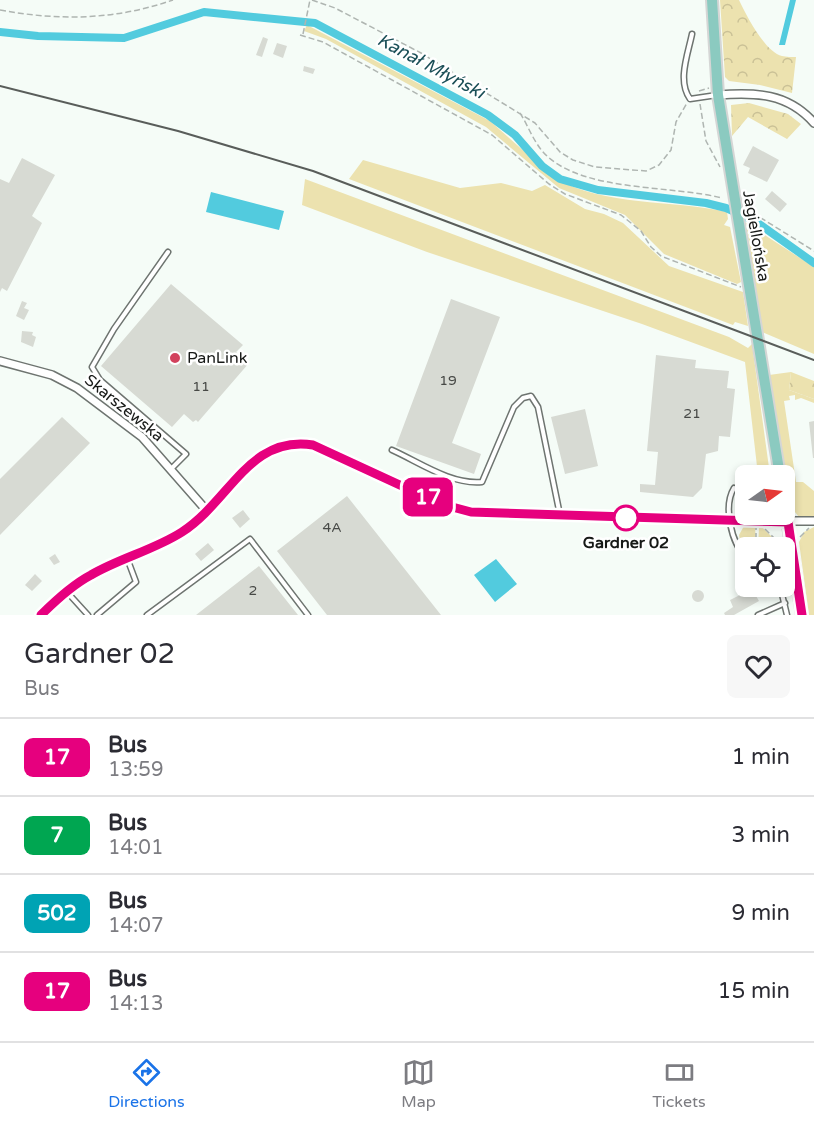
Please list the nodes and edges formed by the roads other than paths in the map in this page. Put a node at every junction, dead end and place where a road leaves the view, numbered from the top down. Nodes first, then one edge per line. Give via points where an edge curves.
1 (712, 0) edge
2 (692, 34) dead end
3 (718, 94) junction
4 (814, 123) edge
5 (168, 252) dead end
6 (0, 361) edge
7 (392, 450) dead end
8 (778, 465) edge
9 (171, 469) junction
10 (734, 488) dead end
11 (207, 512) junction
12 (560, 516) junction
13 (730, 520) junction
14 (735, 520) edge
15 (795, 522) edge
16 (814, 522) edge
17 (788, 525) edge
18 (735, 544) edge
19 (127, 558) junction
20 (66, 591) junction
21 (783, 597) edge
22 (785, 603) junction
23 (41, 615) edge
24 (88, 615) edge
25 (97, 615) edge
26 (147, 615) edge
27 (308, 615) edge
28 (758, 615) edge
29 (787, 615) edge
30 (802, 615) edge

1 - 3 main road, Jagiellońska
2 - 3 lane via 685,93 690,99
3 - 4 street via 766,94 796,107
3 - 8 main road, Jagiellońska via 740,205 739,225
5 - 9 lane via 92,367 99,380 186,454
6 - 9 street, Skarszewska via 52,375 77,388 142,437
7 - 12 lane via 449,476 482,482 514,407 531,396 538,406
9 - 11 street, Skarszewska
10 - 13 lane via 730,494
11 - 12 street via 259,456 272,448 297,442 335,454 458,510
11 - 19 street via 169,540
12 - 13 street
13 - 14 street
13 - 18 lane
15 - 16 street
17 - 30 main road
19 - 20 street
19 - 25 lane via 136,582
20 - 23 street
20 - 24 lane
21 - 22 lane
22 - 28 lane
22 - 29 lane
26 - 27 lane via 250,539

